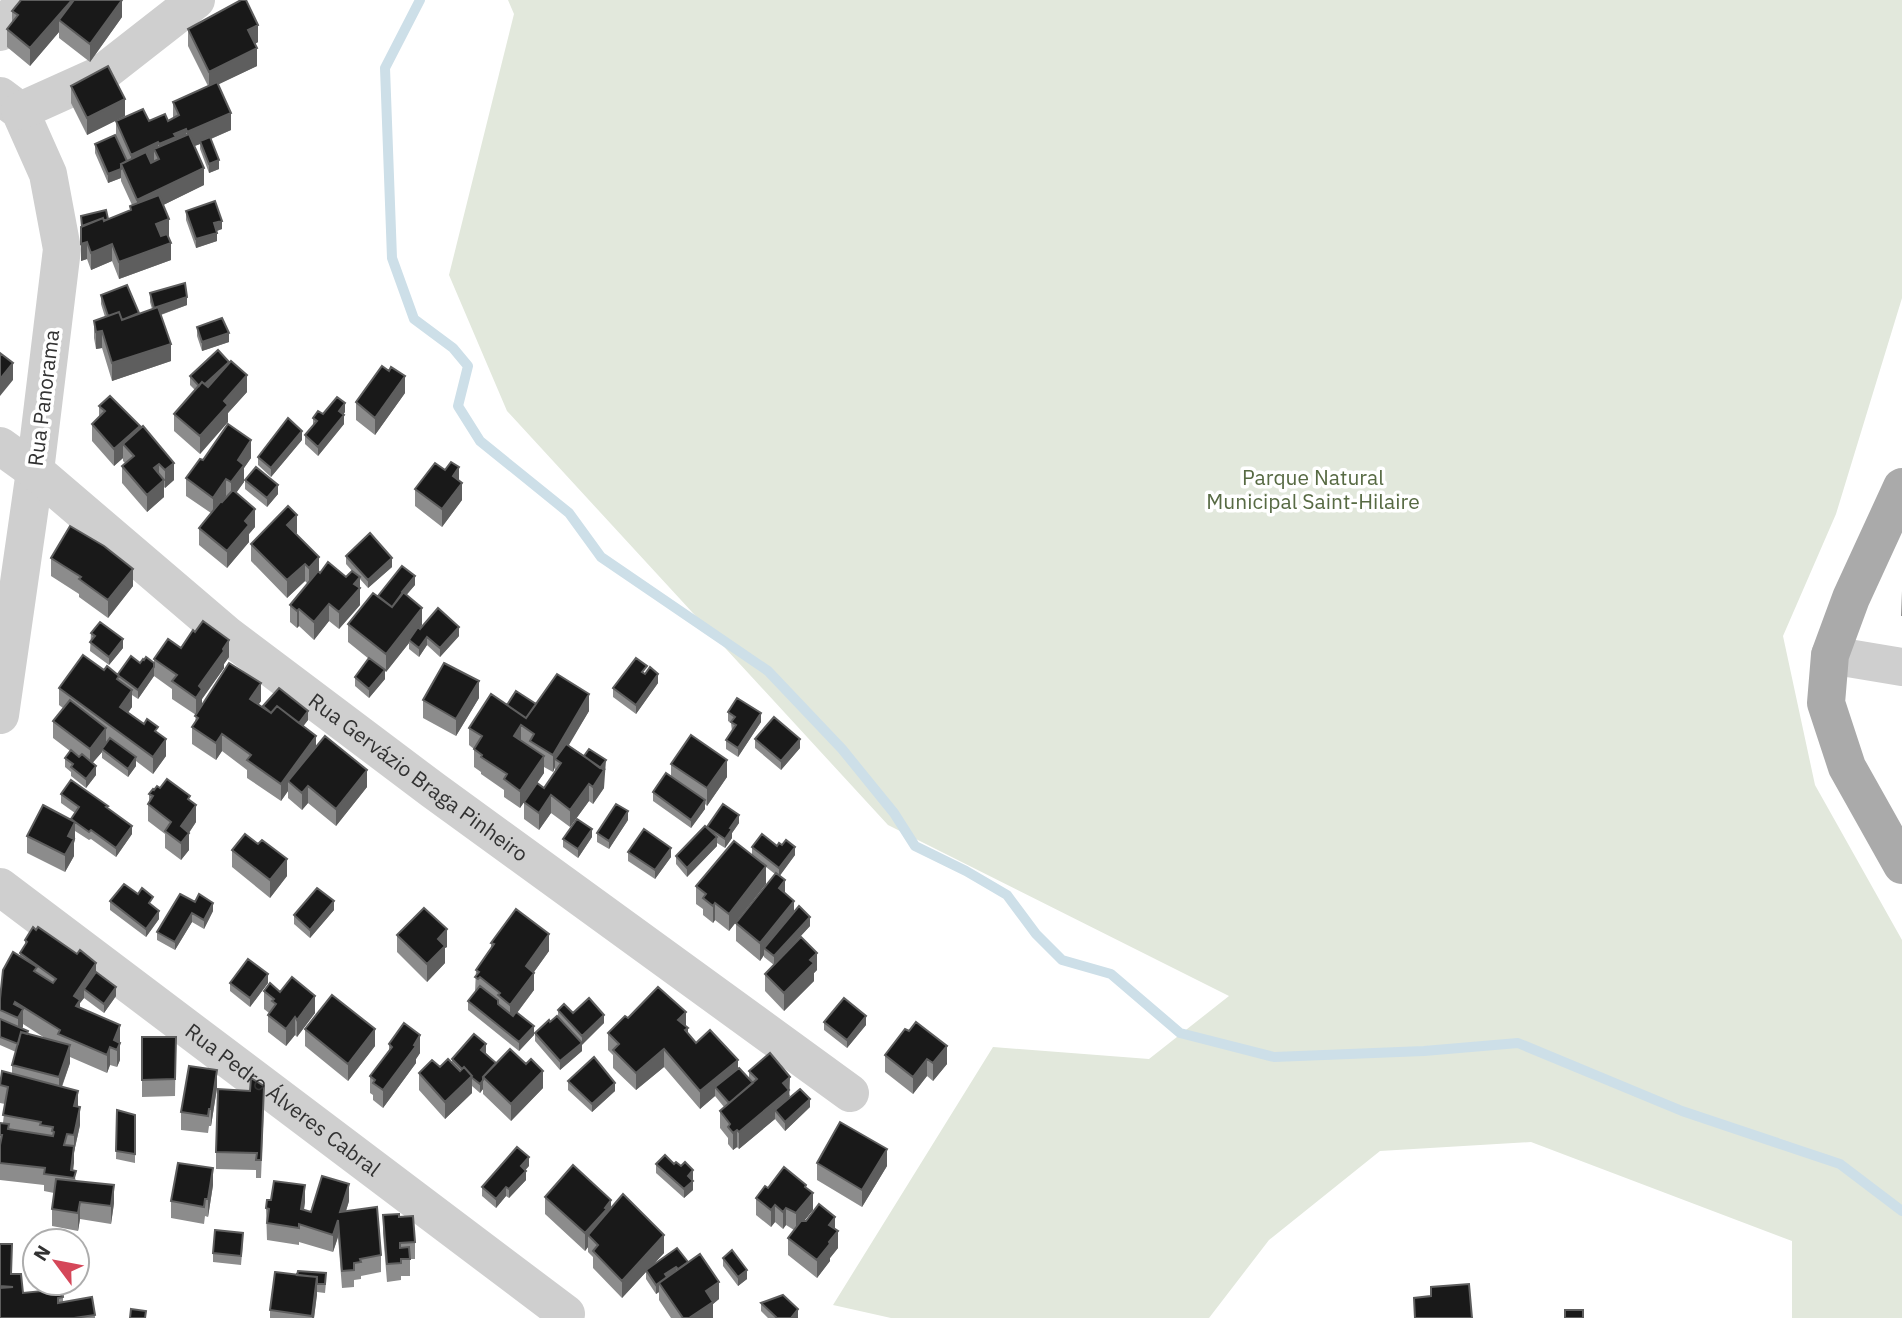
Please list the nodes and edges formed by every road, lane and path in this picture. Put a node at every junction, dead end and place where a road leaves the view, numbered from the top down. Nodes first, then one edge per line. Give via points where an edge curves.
1 (25, 0) edge
2 (196, 0) edge
3 (0, 32) edge
4 (10, 103) edge
5 (0, 446) edge
6 (36, 471) junction
7 (1902, 487) edge
8 (1830, 655) junction
9 (1902, 667) edge
10 (0, 715) edge
11 (1902, 865) edge
12 (0, 887) edge
13 (850, 1093) dead end
14 (566, 1314) dead end

1 - 3 street
2 - 4 street via 100,75
4 - 6 street, Rua Panorama via 48,174 62,249
5 - 6 street, Rua Gervázio Braga Pinheiro
6 - 10 street, Rua Panorama
6 - 13 street, Rua Gervázio Braga Pinheiro via 227,635
7 - 8 main road
8 - 9 street
8 - 11 main road via 1826,703 1847,766
12 - 14 street, Rua Pedro Álveres Cabral

